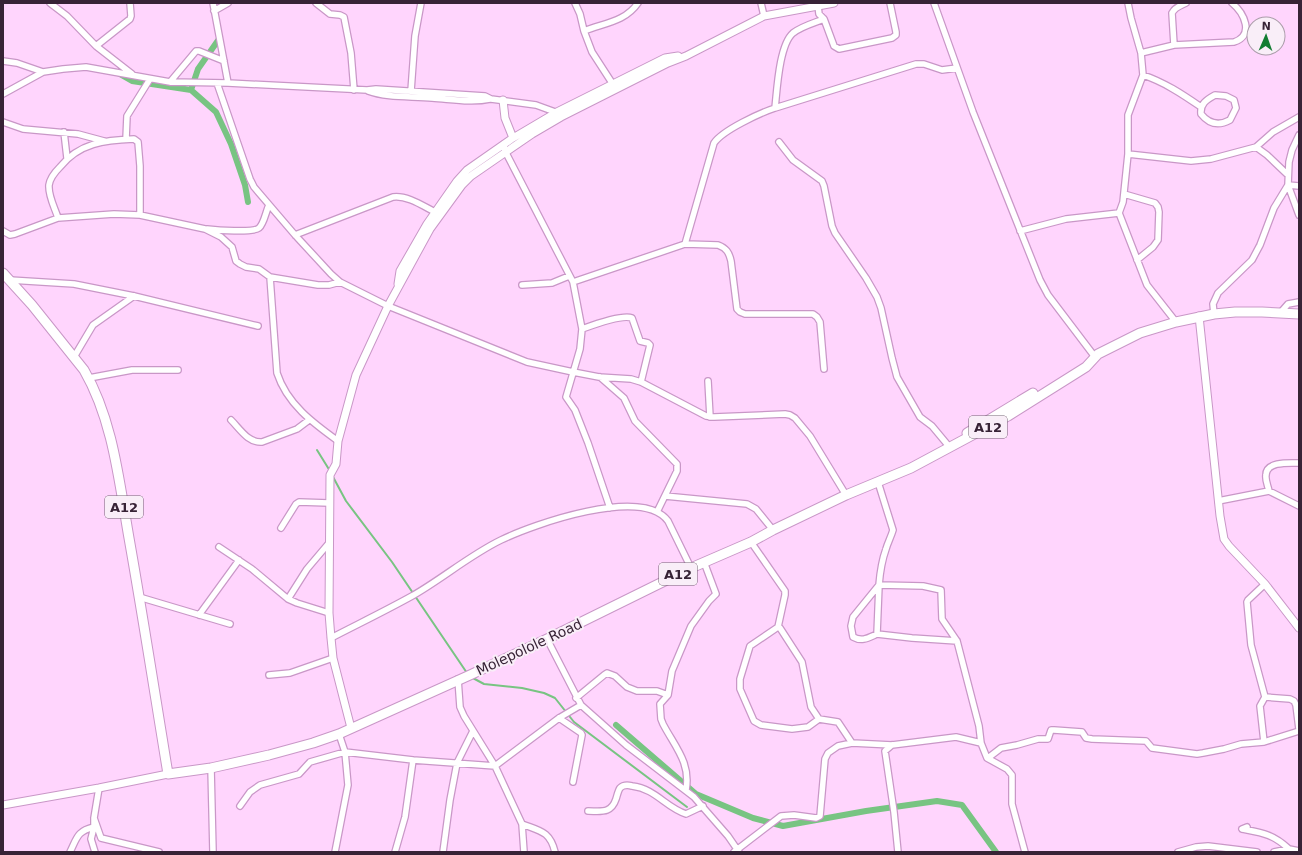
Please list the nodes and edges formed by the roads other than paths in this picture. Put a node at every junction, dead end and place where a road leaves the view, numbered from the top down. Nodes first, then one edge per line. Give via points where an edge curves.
1 (50, 3) edge
2 (62, 3) edge
3 (130, 3) edge
4 (213, 3) edge
5 (228, 3) edge
6 (316, 3) edge
7 (421, 3) edge
8 (575, 3) edge
9 (638, 3) edge
10 (761, 3) edge
11 (834, 3) edge
12 (890, 3) edge
13 (934, 3) edge
14 (1128, 3) edge
15 (1186, 3) edge
16 (1232, 3) edge
17 (818, 6) junction
18 (55, 7) junction
19 (214, 11) junction
20 (764, 16) junction
21 (824, 19) junction
22 (584, 31) junction
23 (1174, 45) junction
24 (96, 46) junction
25 (1141, 53) junction
26 (224, 61) junction
27 (3, 62) edge
28 (957, 68) junction
29 (43, 72) junction
30 (132, 74) junction
31 (1143, 74) junction
32 (150, 79) junction
33 (170, 82) junction
34 (217, 83) junction
35 (228, 83) junction
36 (615, 87) junction
37 (354, 90) junction
38 (367, 90) junction
39 (410, 91) junction
40 (3, 94) edge
41 (421, 95) junction
42 (503, 100) junction
43 (1201, 107) junction
44 (775, 108) junction
45 (559, 115) junction
46 (1299, 117) edge
47 (3, 122) edge
48 (64, 132) junction
49 (1299, 135) edge
50 (513, 138) junction
51 (126, 139) junction
52 (104, 141) junction
53 (779, 142) dead end
54 (1256, 147) junction
55 (504, 148) junction
56 (1128, 154) junction
57 (68, 158) junction
58 (1288, 175) junction
59 (1288, 185) junction
60 (1299, 186) edge
61 (1124, 194) junction
62 (269, 205) junction
63 (1119, 213) junction
64 (140, 214) junction
65 (437, 214) junction
66 (1299, 216) edge
67 (58, 218) junction
68 (206, 229) junction
69 (3, 231) edge
70 (1020, 231) junction
71 (295, 235) junction
72 (685, 244) junction
73 (1137, 260) junction
74 (6, 276) edge
75 (569, 276) junction
76 (270, 277) junction
77 (340, 282) junction
78 (573, 282) junction
79 (522, 285) dead end
80 (134, 296) junction
81 (1299, 302) edge
82 (388, 306) junction
83 (1281, 312) junction
84 (1214, 314) junction
85 (1299, 314) edge
86 (1199, 316) junction
87 (1176, 322) junction
88 (258, 326) dead end
89 (582, 330) junction
90 (74, 357) junction
91 (1093, 358) junction
92 (824, 369) dead end
93 (178, 370) dead end
94 (574, 372) junction
95 (600, 377) junction
96 (89, 378) junction
97 (708, 381) dead end
98 (641, 382) junction
99 (710, 417) junction
100 (231, 420) dead end
101 (309, 420) junction
102 (338, 441) junction
103 (947, 444) junction
104 (1299, 463) edge
105 (878, 482) junction
106 (1269, 491) junction
107 (846, 495) junction
108 (665, 496) junction
109 (1218, 501) junction
110 (329, 503) junction
111 (1299, 506) edge
112 (610, 508) junction
113 (657, 512) junction
114 (281, 528) dead end
115 (773, 530) junction
116 (752, 542) junction
117 (329, 543) junction
118 (219, 546) dead end
119 (239, 560) junction
120 (704, 562) junction
121 (691, 568) junction
122 (1265, 584) junction
123 (879, 585) junction
124 (139, 596) junction
125 (288, 599) junction
126 (329, 613) junction
127 (199, 615) junction
128 (230, 624) dead end
129 (778, 627) junction
130 (1299, 628) edge
131 (877, 634) junction
132 (331, 638) junction
133 (547, 639) junction
134 (957, 641) junction
135 (333, 658) junction
136 (269, 675) dead end
137 (458, 679) junction
138 (668, 695) junction
139 (1265, 697) junction
140 (576, 698) junction
141 (581, 705) junction
142 (558, 718) junction
143 (819, 719) junction
144 (351, 728) junction
145 (1299, 730) edge
146 (473, 731) junction
147 (339, 734) junction
148 (1264, 742) junction
149 (852, 743) junction
150 (981, 743) junction
151 (892, 745) junction
152 (345, 752) junction
153 (988, 758) junction
154 (413, 760) junction
155 (457, 763) junction
156 (495, 766) junction
157 (211, 768) junction
158 (168, 774) junction
159 (573, 782) dead end
160 (99, 788) junction
161 (686, 790) junction
162 (3, 805) edge
163 (240, 806) dead end
164 (703, 806) junction
165 (588, 811) dead end
166 (94, 818) junction
167 (522, 824) junction
168 (94, 827) junction
169 (1247, 827) dead end
170 (92, 834) junction
171 (101, 838) junction
172 (1289, 849) junction
173 (737, 851) edge
174 (1299, 851) edge
175 (70, 852) edge
176 (95, 852) edge
177 (159, 852) edge
178 (213, 852) edge
179 (335, 852) edge
180 (395, 852) edge
181 (443, 852) edge
182 (524, 852) edge
183 (555, 852) edge
184 (898, 852) edge
185 (1025, 852) edge
186 (1178, 852) edge
187 (1257, 852) edge
188 (1274, 852) edge
189 (1282, 852) edge

1 - 18 street
2 - 18 street
3 - 24 street via 130,19
4 - 19 street
5 - 19 street
6 - 37 street via 330,14 344,17 351,53
7 - 39 street
8 - 22 street
9 - 22 street via 626,16 613,23
10 - 20 street
11 - 17 street
12 - 21 street via 896,32 892,38 839,49 834,46
13 - 28 street
14 - 25 street
15 - 23 street via 1172,13
16 - 23 street via 1245,20 1243,38 1234,42
17 - 20 street
17 - 21 street via 819,14
18 - 24 street
19 - 26 street
20 - 36 street via 686,56
21 - 44 street via 795,32 787,41 780,63
22 - 36 street via 592,52
23 - 25 street
24 - 30 street
25 - 31 street
26 - 33 street via 196,51
26 - 35 street
27 - 29 street via 17,63
28 - 44 street via 942,70 921,63 916,64
28 - 70 street
29 - 30 street via 86,67
29 - 40 street
30 - 32 street
31 - 43 street
31 - 56 street via 1128,115
32 - 33 street
32 - 51 street via 127,116
33 - 34 street
34 - 35 street
34 - 62 street via 250,179
35 - 37 street
36 - 45 street
37 - 38 street
38 - 39 street
38 - 41 street via 376,93
39 - 41 street
41 - 42 street
42 - 45 street via 536,105
42 - 50 street via 505,118
43 - 43 street via 1204,118 1214,123 1230,120 1236,108 1234,100 1221,95 1209,98
44 - 72 street via 751,117 714,143
45 - 50 street
45 - 55 street
46 - 54 street via 1274,132
47 - 48 street via 23,129
48 - 52 street
48 - 57 street
49 - 58 street via 1292,150
50 - 55 street
51 - 52 street
51 - 64 street via 138,142
52 - 57 street
53 - 103 street via 793,160 822,181 835,233 877,297 897,377 920,417 932,426
54 - 56 street via 1201,161
54 - 58 street
55 - 65 street via 466,179
55 - 75 street
56 - 61 street
57 - 67 street via 50,183 50,193
58 - 59 street
59 - 60 street
59 - 66 street
59 - 84 street via 1274,208 1256,254 1218,293 1213,304
61 - 63 street
61 - 73 street via 1155,203 1159,212 1158,240
62 - 68 street via 261,225 256,230
62 - 71 street
63 - 70 street via 1066,219
63 - 73 street
64 - 67 street
64 - 68 street
65 - 71 street via 413,201 393,197
65 - 82 street
67 - 69 street via 15,234 10,235
68 - 76 street via 232,247 236,261 240,264 259,269
70 - 91 street via 1044,288
71 - 77 street
72 - 78 street
72 - 92 street via 718,245 726,248 731,261 736,306 740,312 808,313 817,317 820,322
73 - 87 street via 1147,285
74 - 80 street via 74,284
74 - 90 main road, A12
75 - 78 street
75 - 79 street via 552,283
76 - 77 street via 318,285
76 - 101 street via 277,373 284,390
77 - 82 street
78 - 89 street
80 - 88 street
80 - 90 street via 93,325
81 - 83 street via 1288,304
82 - 94 street via 516,358
82 - 102 street via 356,375
83 - 84 main road, Molepolole Road / A12
83 - 85 main road, Molepolole Road / A12
84 - 86 main road, Molepolole Road / A12
86 - 87 main road, Molepolole Road / A12
86 - 109 street
87 - 91 main road, Molepolole Road / A12 via 1140,333
89 - 94 street
89 - 98 street via 621,318 632,318 640,341 650,345
90 - 96 main road, A12
91 - 103 main road, Molepolole Road / A12
91 - 105 main road, Molepolole Road / A12 via 1086,367 1008,416 911,468
93 - 96 street via 132,370
94 - 95 street
94 - 112 street via 566,396 575,410 588,443
95 - 98 street
95 - 108 street via 624,398 635,421 677,464 677,471
96 - 124 main road, A12 via 110,436
97 - 99 street
98 - 99 street
99 - 107 street via 790,415 810,436
100 - 101 street via 250,440 262,442 297,430
101 - 102 street
102 - 110 street via 336,464 330,475
103 - 105 main road, Molepolole Road / A12
104 - 106 street via 1277,464 1267,469 1265,474
105 - 107 main road, Molepolole Road / A12
105 - 123 street via 893,530 885,550
106 - 109 street
106 - 111 street
107 - 115 main road, Molepolole Road / A12
108 - 113 street
108 - 115 street via 747,504 756,509
109 - 122 street via 1224,539
110 - 114 street via 299,502
110 - 117 street
112 - 113 street via 642,507
112 - 132 street via 557,518 502,540 419,592
113 - 121 street via 668,521
115 - 116 main road, Molepolole Road / A12
116 - 120 main road, Molepolole Road / A12
116 - 129 street via 785,591
117 - 125 street via 307,569
117 - 126 street
118 - 119 street
119 - 125 street
119 - 127 street
120 - 121 main road, Molepolole Road / A12
120 - 138 street via 716,594 691,626 672,672
121 - 133 main road, Molepolole Road / A12
122 - 130 street
122 - 139 street via 1247,602 1252,645
123 - 131 street
123 - 131 street via 853,617 851,626 853,637 859,640
123 - 134 street via 923,586 941,590 942,619
124 - 127 street
124 - 158 main road, A12
125 - 126 street
126 - 132 street
127 - 128 street
129 - 143 street via 802,662 811,707
129 - 143 street via 750,646 740,679 740,689 754,721 761,726 792,729 808,726
131 - 134 street
132 - 135 street
133 - 137 main road, Molepolole Road / A12
133 - 140 street
134 - 150 street
135 - 136 street via 290,673
135 - 144 street
137 - 144 main road, Molepolole Road / A12
137 - 146 street via 460,708
138 - 140 street via 658,691 637,691 607,673
138 - 161 street via 660,704 661,719 684,760 688,781
139 - 145 street via 1294,701
139 - 148 street via 1260,706
140 - 141 street
141 - 142 street
141 - 161 street via 626,745
142 - 156 street
142 - 159 street via 582,735
143 - 149 street via 838,722
144 - 147 main road, Molepolole Road / A12
145 - 148 street
146 - 155 street
146 - 156 street
147 - 152 street
147 - 157 main road, Molepolole Road / A12 via 294,749
148 - 153 street via 1241,744 1197,754 1152,748 1146,741 1092,739 1086,738 1082,732 1051,730 1048,739 1001,748
149 - 151 street
149 - 173 street via 838,746 828,753 825,759 820,816 781,816
150 - 151 street via 956,737
150 - 153 street
151 - 184 street via 885,751
152 - 154 street
152 - 163 street via 310,762 299,774 260,786 250,792
152 - 179 street via 348,785
153 - 185 street via 1007,769 1012,775 1012,804
154 - 155 street
154 - 180 street via 405,817
155 - 156 street
155 - 181 street
156 - 167 street
157 - 158 main road, Molepolole Road / A12
157 - 178 street
158 - 160 street
160 - 162 street
160 - 166 street
161 - 164 street
164 - 165 street via 686,814 649,790 629,785 620,788 610,809
164 - 173 street
166 - 168 street
166 - 171 street
167 - 182 street
167 - 183 street via 546,834
168 - 170 street
168 - 175 street via 81,832
169 - 172 street via 1242,829 1262,832 1278,839
170 - 171 street
170 - 176 street via 91,842
171 - 177 street
172 - 174 street
172 - 189 street
186 - 187 street via 1208,846
188 - 189 street

